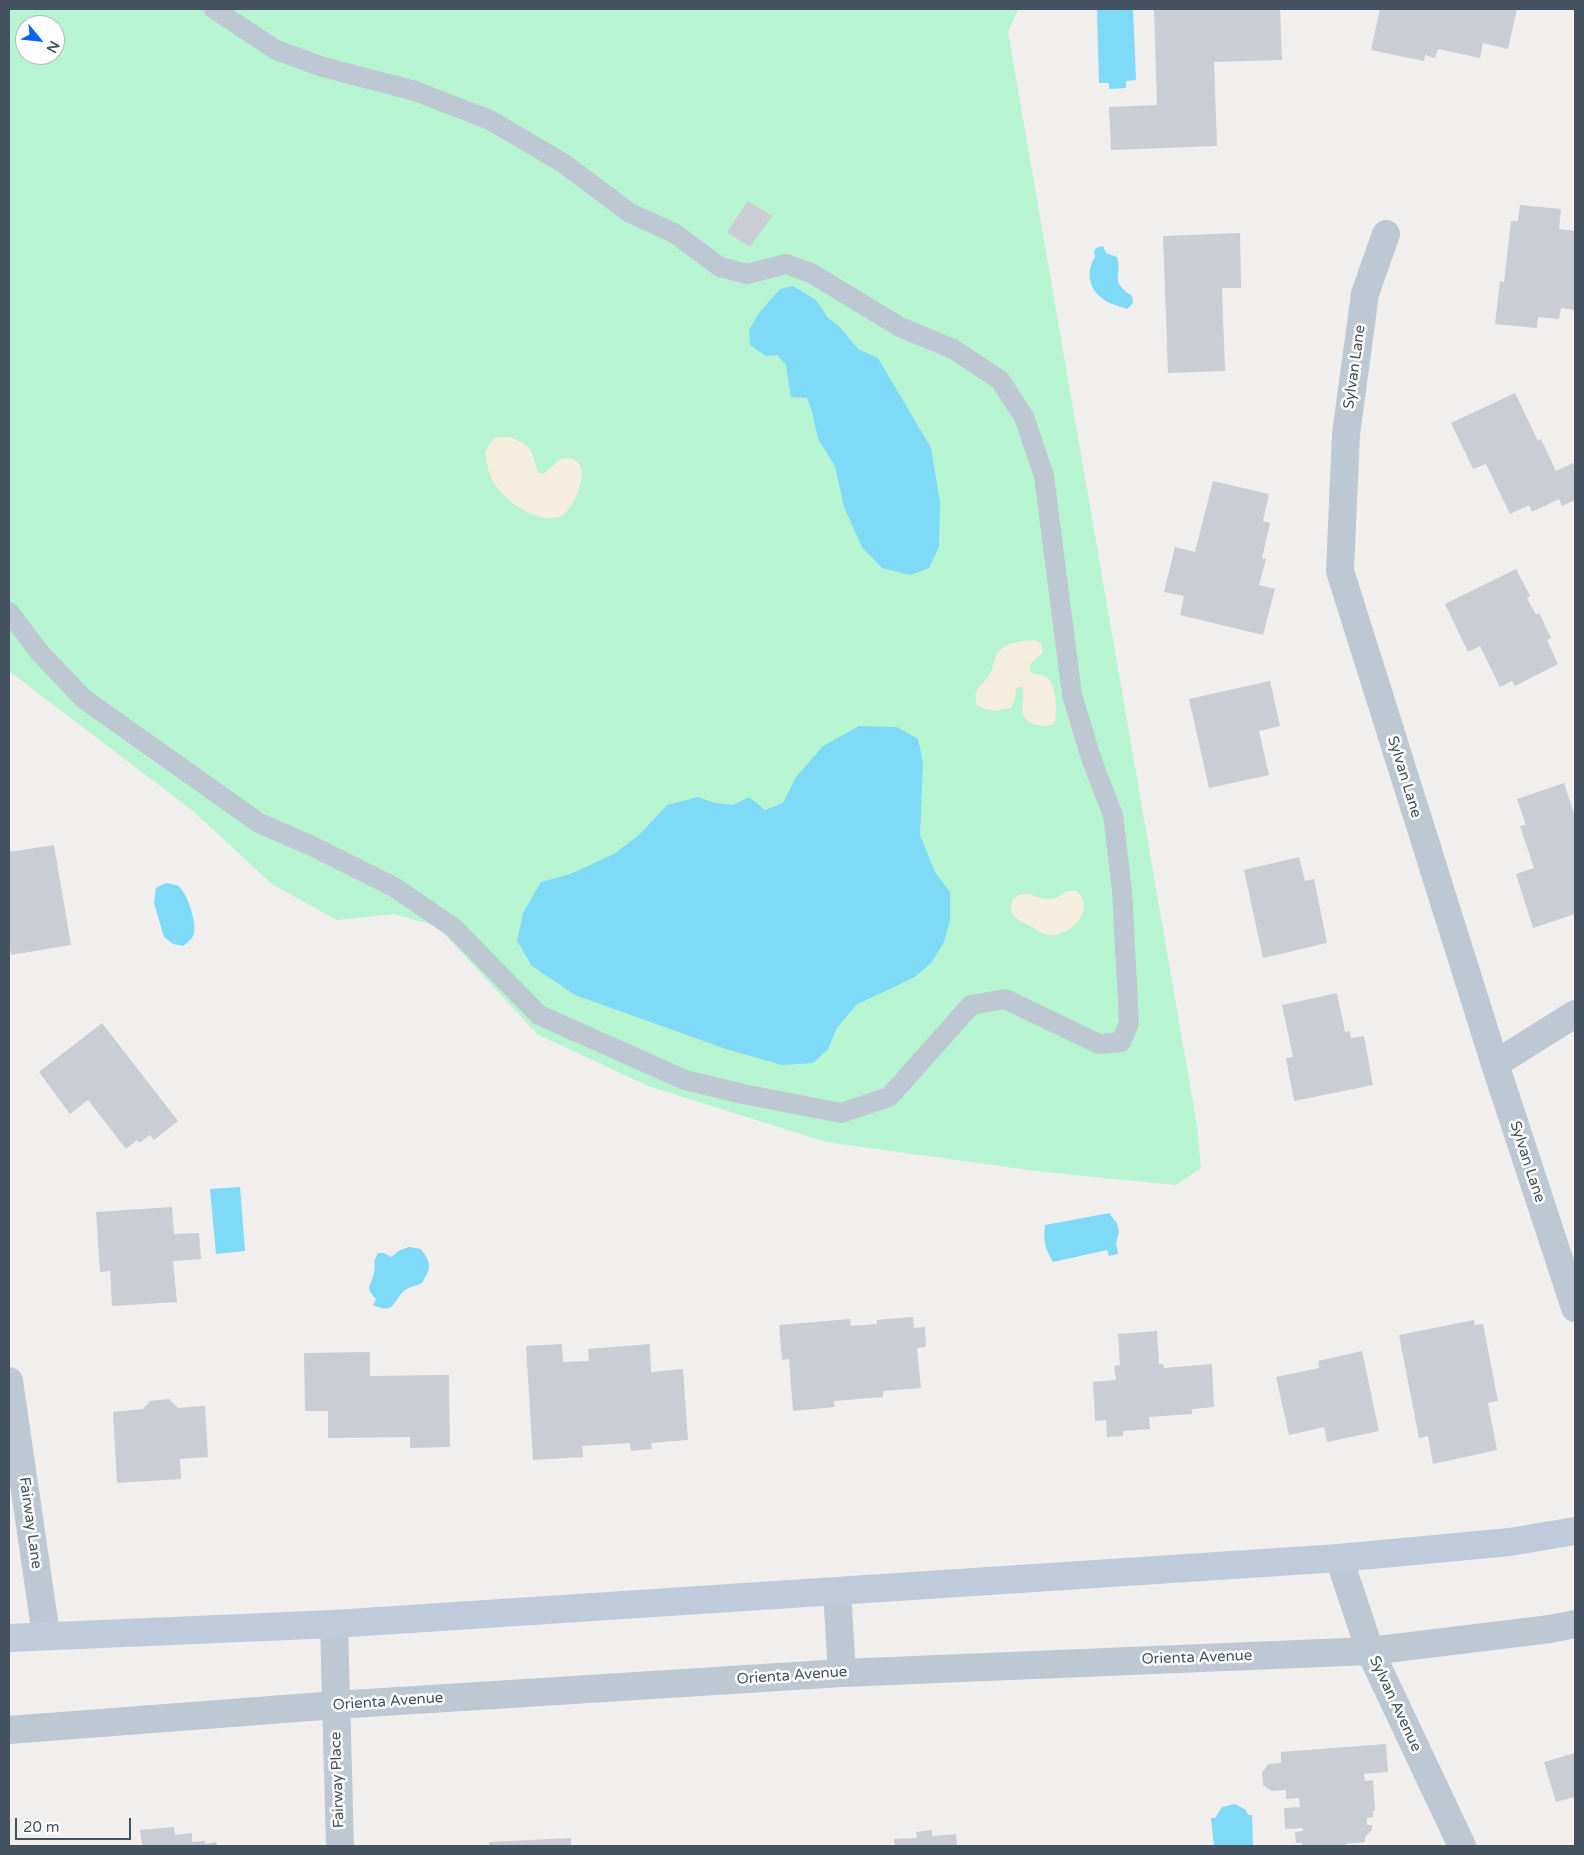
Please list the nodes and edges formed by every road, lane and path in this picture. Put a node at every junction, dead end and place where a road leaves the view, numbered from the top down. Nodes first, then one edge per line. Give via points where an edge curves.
1 (214, 9) edge
2 (1386, 234) dead end
3 (9, 612) edge
4 (1575, 1014) edge
5 (1495, 1064) junction
6 (1575, 1308) edge
7 (9, 1381) edge
8 (1575, 1531) edge
9 (1339, 1558) junction
10 (837, 1591) junction
11 (334, 1624) junction
12 (1575, 1624) edge
13 (46, 1635) junction
14 (9, 1638) edge
15 (1370, 1651) junction
16 (842, 1673) junction
17 (336, 1705) junction
18 (9, 1730) edge
19 (340, 1846) edge
20 (1462, 1846) edge

1 - 3 lane via 276,50 323,67 415,91 490,120 563,163 630,212 674,234 720,267 747,274 786,264 811,273 900,327 953,349 1000,380 1024,417 1044,476 1072,695 1113,815 1122,890 1128,1024 1121,1042 1099,1044 1005,999 971,1005 889,1097 841,1113 684,1080 539,1014 454,928 394,887 259,823 84,699 40,653
2 - 5 street, Sylvan Lane via 1365,294 1346,434 1340,571
4 - 5 street
5 - 6 street, Sylvan Lane
7 - 13 street, Fairway Lane
8 - 9 street via 1510,1542
9 - 10 street
9 - 15 street, Sylvan Avenue
10 - 11 street
10 - 16 street
11 - 13 street
11 - 17 street, Fairway Place
12 - 15 street, Orienta Avenue via 1550,1630
13 - 14 street
15 - 16 street, Orienta Avenue
15 - 20 street, Sylvan Avenue
16 - 17 street, Orienta Avenue
17 - 18 street, Orienta Avenue
17 - 19 street, Fairway Place

